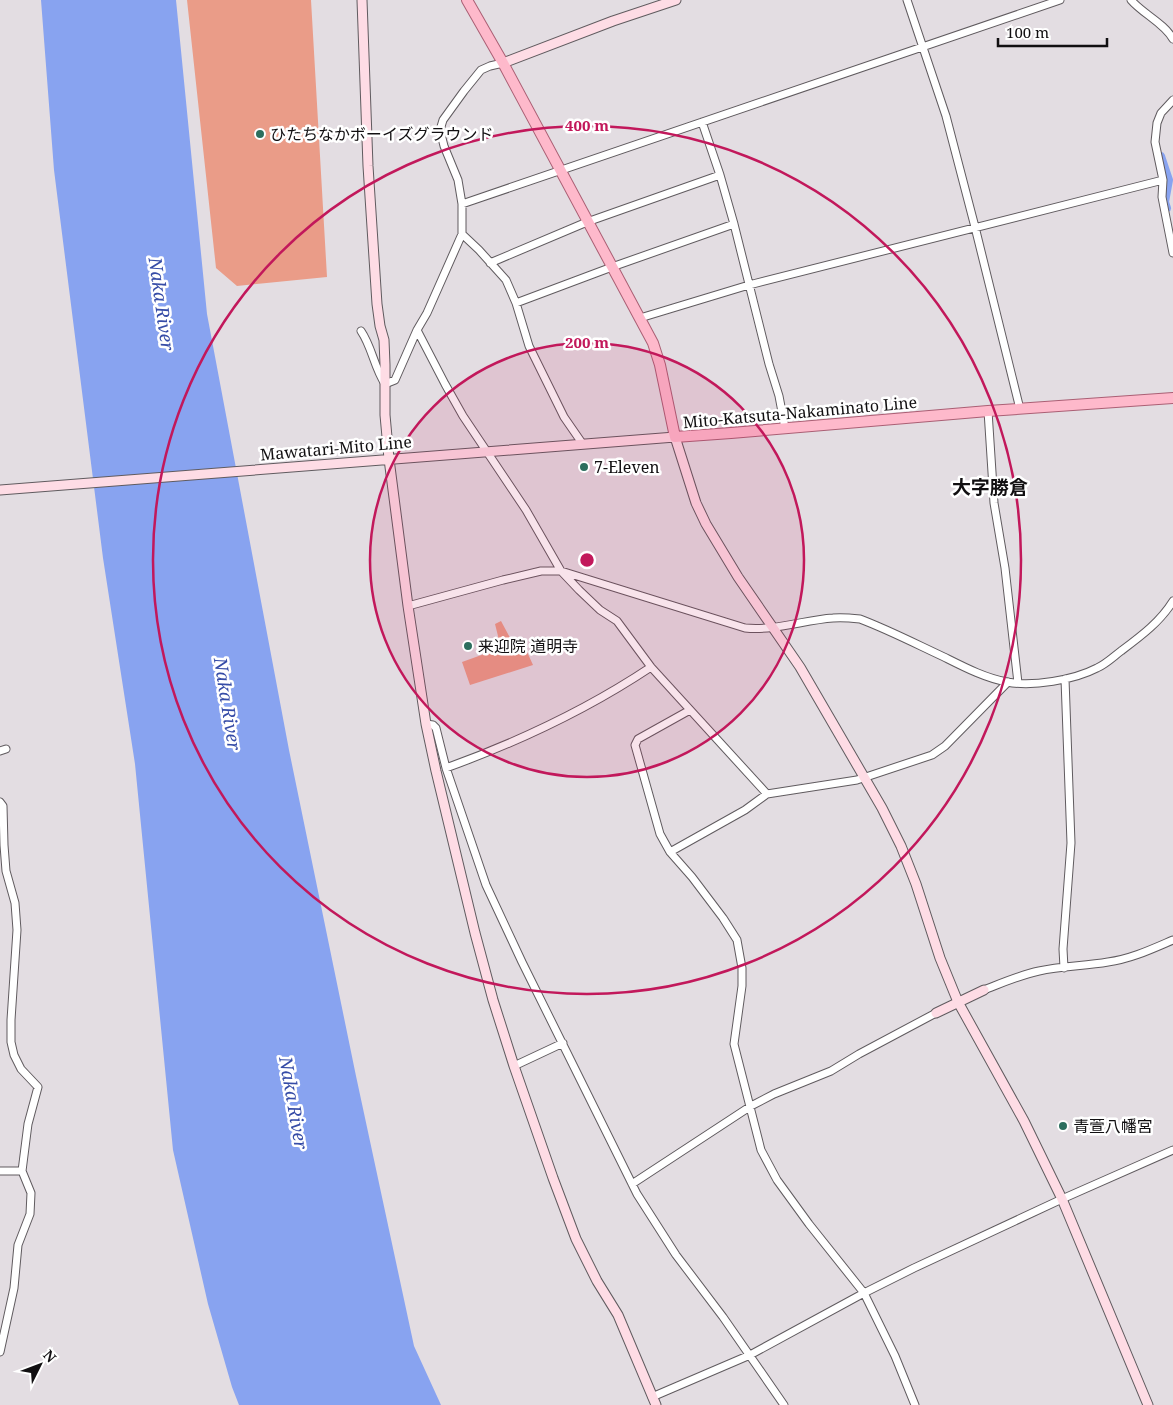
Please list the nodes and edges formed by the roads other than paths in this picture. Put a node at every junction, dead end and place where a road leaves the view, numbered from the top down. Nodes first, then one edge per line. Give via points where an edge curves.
1 (362, 0) edge
2 (467, 0) edge
3 (676, 0) edge
4 (907, 0) edge
5 (1060, 0) edge
6 (1131, 0) edge
7 (1173, 39) edge
8 (924, 46) junction
9 (503, 63) junction
10 (1173, 100) edge
11 (702, 122) junction
12 (559, 170) junction
13 (720, 175) junction
14 (1163, 180) junction
15 (462, 204) junction
16 (587, 222) junction
17 (734, 224) junction
18 (976, 227) junction
19 (462, 234) junction
20 (1173, 253) edge
21 (490, 263) junction
22 (612, 267) junction
23 (749, 285) junction
24 (516, 302) junction
25 (640, 318) junction
26 (417, 330) junction
27 (361, 331) dead end
28 (385, 384) junction
29 (1173, 398) edge
30 (1020, 409) junction
31 (988, 411) junction
32 (785, 428) junction
33 (675, 437) junction
34 (582, 443) junction
35 (487, 451) junction
36 (388, 459) junction
37 (0, 490) edge
38 (562, 570) junction
39 (1173, 601) edge
40 (408, 606) junction
41 (773, 627) junction
42 (651, 667) junction
43 (1065, 679) junction
44 (1008, 682) junction
45 (1018, 683) junction
46 (690, 710) junction
47 (426, 724) junction
48 (446, 768) junction
49 (865, 777) junction
50 (767, 794) junction
51 (0, 802) edge
52 (670, 852) junction
53 (1173, 940) edge
54 (1064, 968) junction
55 (984, 990) joint
56 (958, 1002) junction
57 (936, 1012) joint
58 (563, 1043) junction
59 (514, 1066) junction
60 (751, 1106) junction
61 (1173, 1150) edge
62 (0, 1171) edge
63 (22, 1171) junction
64 (632, 1184) junction
65 (1062, 1199) junction
66 (864, 1293) junction
67 (0, 1352) edge
68 (750, 1355) junction
69 (654, 1401) edge
70 (784, 1405) edge
71 (915, 1405) edge
72 (1148, 1405) edge

1 - 28 street via 371,212 377,304 384,340
2 - 9 main road, Mito-Katsuta-Nakaminato Line
3 - 9 street
4 - 8 street
5 - 8 street
6 - 7 street
8 - 11 street
8 - 18 street
9 - 12 main road, Mito-Katsuta-Nakaminato Line
9 - 15 street via 481,70 440,130 458,180
10 - 14 street via 1161,113 1156,130 1155,142
11 - 12 street
11 - 13 street
12 - 15 street
12 - 16 main road, Mito-Katsuta-Nakaminato Line
13 - 16 street
13 - 17 street
14 - 18 street
14 - 20 street via 1162,197
15 - 19 street
16 - 21 street
16 - 22 main road, Mito-Katsuta-Nakaminato Line
17 - 22 street
17 - 23 street
18 - 23 street
18 - 30 street
19 - 21 street
19 - 26 street
21 - 24 street via 506,280
22 - 24 street
22 - 25 main road, Mito-Katsuta-Nakaminato Line
23 - 25 street
23 - 32 street
24 - 34 street via 529,346 564,417
25 - 33 main road, Mito-Katsuta-Nakaminato Line via 658,356
26 - 28 street via 395,380
26 - 35 street via 463,416
27 - 28 street
28 - 36 street
29 - 30 main road, Mito-Katsuta-Nakaminato Line
30 - 31 main road, Mito-Katsuta-Nakaminato Line
31 - 32 main road, Mito-Katsuta-Nakaminato Line
31 - 45 street via 994,503
32 - 33 main road, Mito-Katsuta-Nakaminato Line
33 - 34 street, Mawatari-Mito Line
33 - 41 street via 706,524
34 - 35 street, Mawatari-Mito Line
35 - 36 street, Mawatari-Mito Line
35 - 38 street
36 - 37 street, Mawatari-Mito Line
36 - 40 street
38 - 40 street via 540,571
38 - 41 street via 745,628
38 - 42 street via 578,590 617,621
39 - 43 street via 1150,629 1106,663
40 - 47 street
41 - 44 street via 832,618 860,619 982,675
41 - 49 street
42 - 46 street
42 - 48 street via 582,710
43 - 45 street
43 - 54 street via 1071,844
44 - 45 street
44 - 49 street via 945,746 932,755
46 - 50 street
46 - 52 street via 638,739 634,745 660,834
47 - 48 street via 436,728
47 - 59 street via 474,933
48 - 58 street via 486,884
49 - 50 street
49 - 56 street via 916,884
50 - 52 street
51 - 63 street via 3,806 6,871 17,917 11,1042 21,1069 38,1087 28,1124
52 - 60 street via 737,940 742,986 734,1044
53 - 54 street via 1126,958
54 - 55 street via 1020,976
55 - 56 street
56 - 57 street
56 - 65 street via 1024,1121
57 - 60 street via 831,1071
58 - 59 street
58 - 64 street
59 - 69 street via 576,1239 618,1315
60 - 64 street
60 - 66 street via 761,1150 777,1180
61 - 65 street
62 - 63 street
63 - 67 street via 31,1193 30,1214 18,1245 14,1288
64 - 68 street via 676,1255
65 - 66 street
65 - 72 street
66 - 68 street
66 - 71 street via 896,1356
68 - 69 street
68 - 70 street

